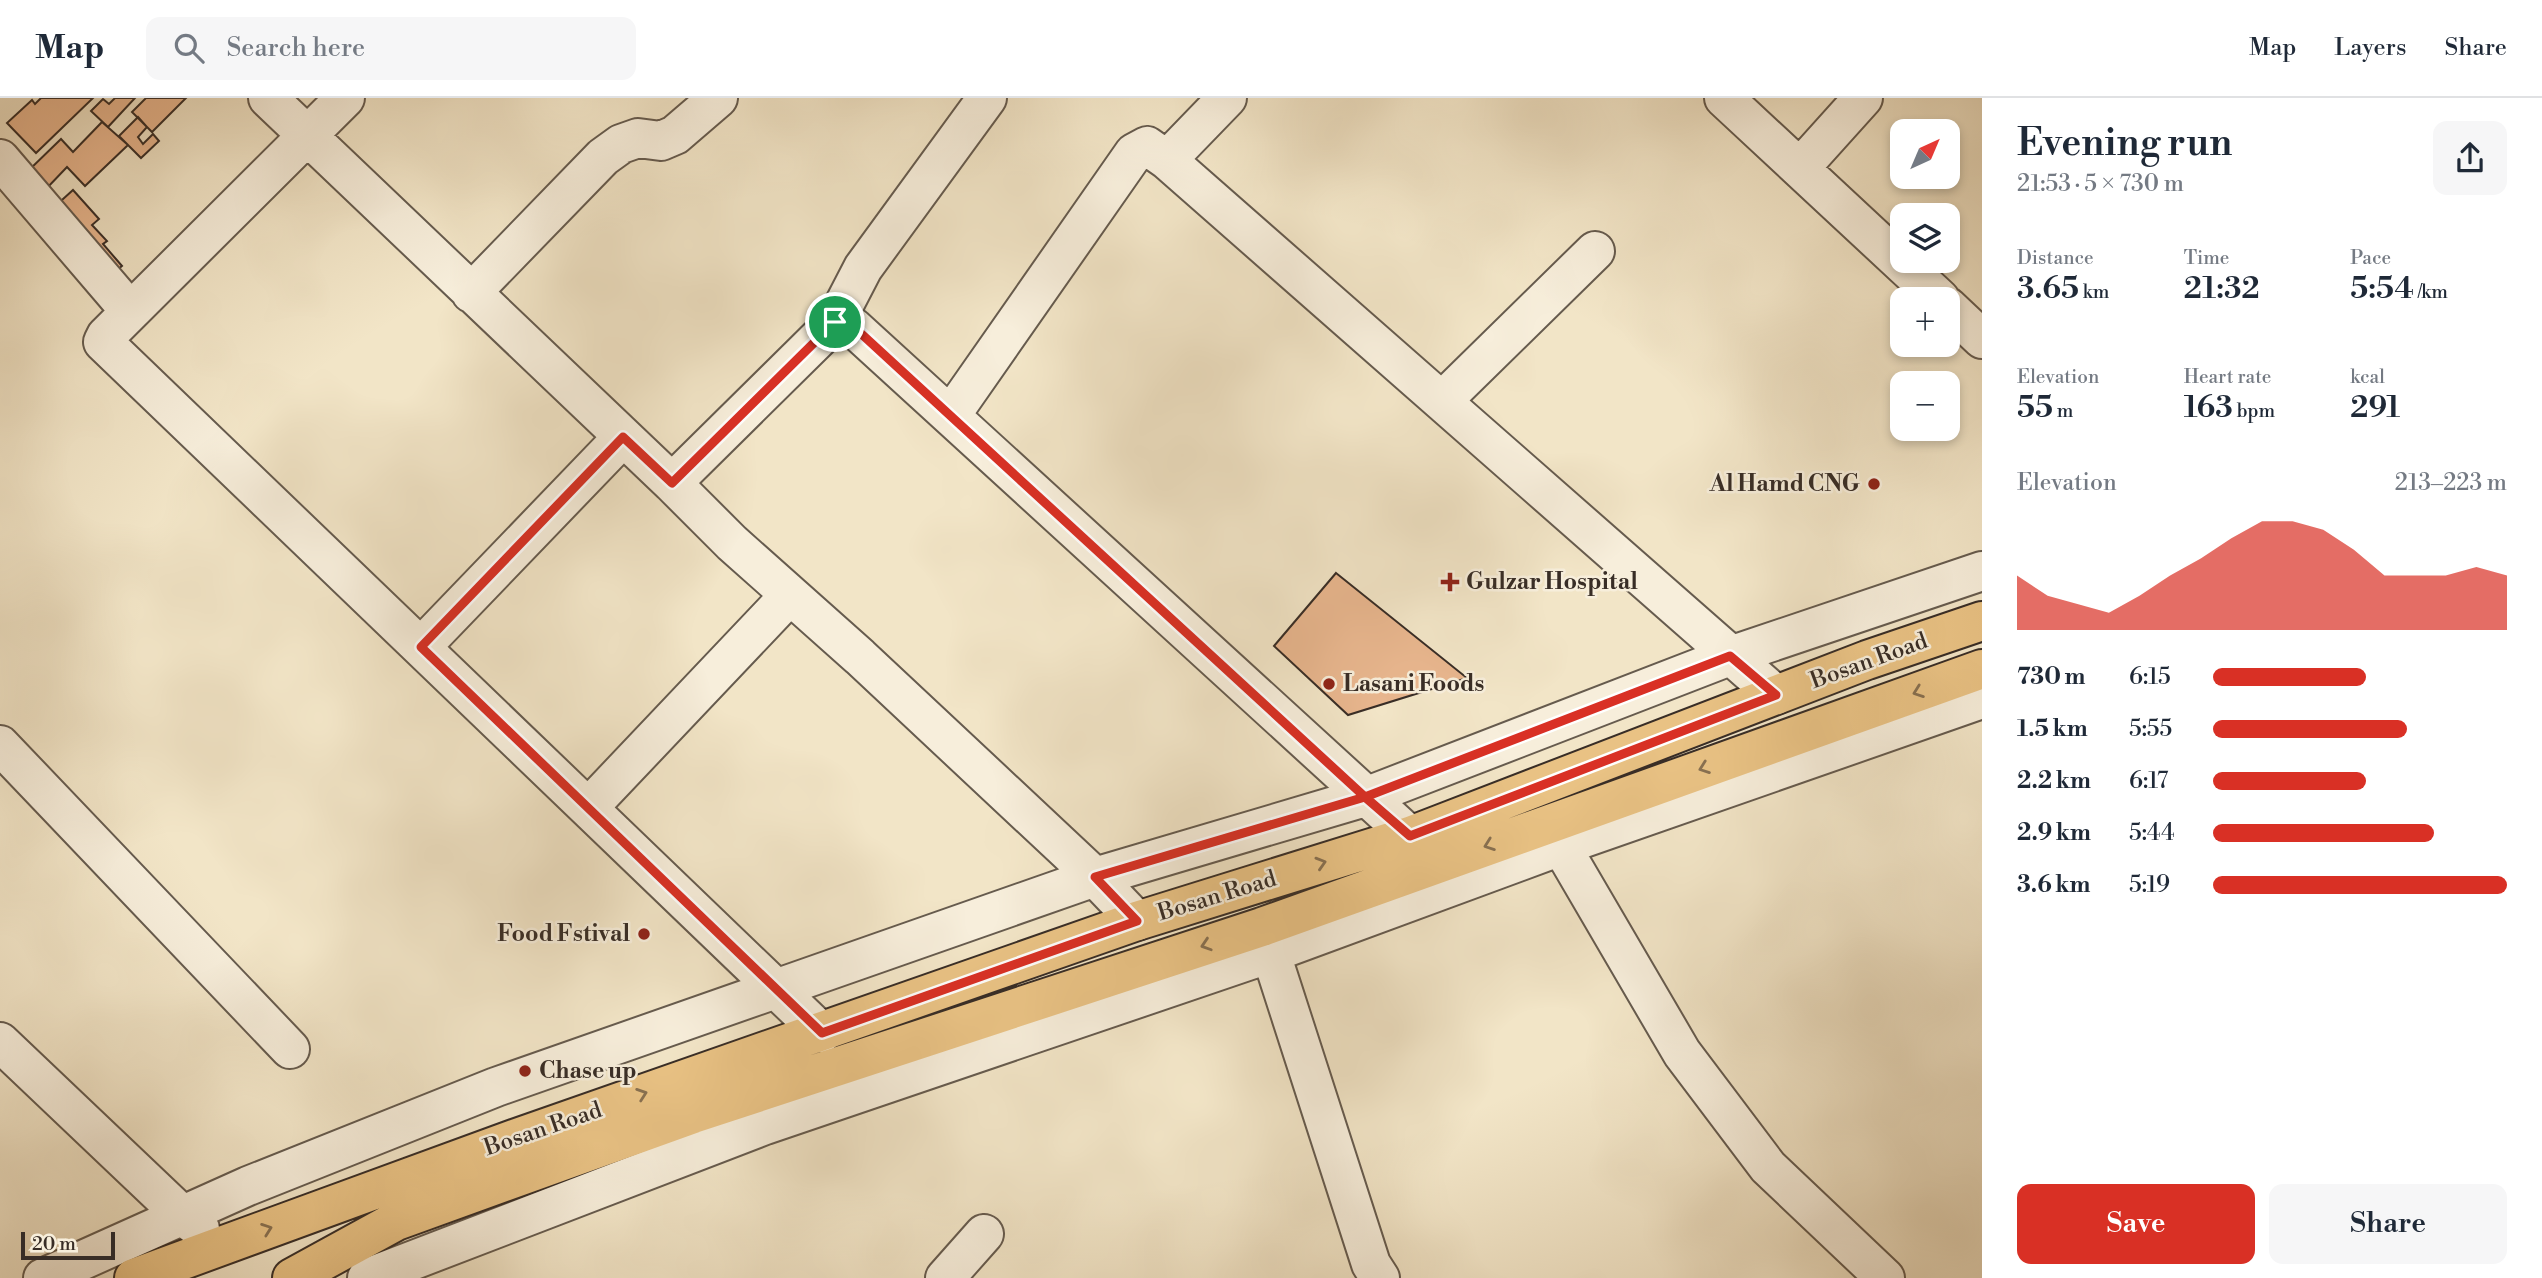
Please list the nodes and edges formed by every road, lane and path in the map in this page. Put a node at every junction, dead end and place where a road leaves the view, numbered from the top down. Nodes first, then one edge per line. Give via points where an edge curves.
1 (268, 98) edge
2 (345, 98) edge
3 (718, 98) edge
4 (987, 98) edge
5 (1227, 98) edge
6 (1724, 98) edge
7 (1863, 98) edge
8 (308, 136) junction
9 (0, 159) edge
10 (1167, 160) junction
11 (1800, 168) junction
12 (1595, 251) dead end
13 (1927, 287) edge
14 (471, 293) junction
15 (131, 311) junction
16 (1960, 318) edge
17 (835, 322) junction
18 (1982, 339) edge
19 (1442, 401) junction
20 (951, 415) junction
21 (623, 437) junction
22 (672, 483) junction
23 (1982, 571) edge
24 (790, 595) junction
25 (1980, 625) edge
26 (421, 647) junction
27 (1730, 656) junction
28 (1982, 668) edge
29 (1776, 695) junction
30 (1982, 699) edge
31 (0, 745) edge
32 (1365, 797) junction
33 (589, 807) junction
34 (1410, 836) junction
35 (1561, 846) junction
36 (1095, 877) junction
37 (1137, 921) junction
38 (1266, 940) junction
39 (776, 989) junction
40 (822, 1033) junction
41 (0, 1042) edge
42 (290, 1049) dead end
43 (182, 1215) junction
44 (984, 1234) dead end
45 (221, 1246) junction
46 (43, 1278) edge
47 (134, 1278) edge
48 (292, 1278) edge
49 (367, 1278) edge
50 (945, 1278) edge
51 (1380, 1278) edge
52 (1885, 1278) edge

1 - 8 street
2 - 8 street
3 - 14 street via 675,135 661,141 638,138 603,156
4 - 17 street via 863,268
5 - 10 street
6 - 11 street
7 - 11 street
8 - 14 street
8 - 15 street
9 - 15 street
10 - 19 street
10 - 20 street via 1147,146 1134,153
11 - 13 street
12 - 19 street
14 - 21 street
15 - 26 street via 106,335 103,342 108,349
16 - 18 street
17 - 20 street via 855,328
17 - 22 street
19 - 27 street
20 - 32 street
21 - 22 street
21 - 26 street
22 - 24 street
23 - 27 street
24 - 33 street
24 - 36 street
25 - 29 main road, Bosan Road
26 - 33 street
27 - 29 street
27 - 32 street
28 -> 38 main road, Bosan Road
29 - 34 main road, Bosan Road
30 - 35 street
31 - 42 street
32 - 34 street
32 - 36 street
33 - 39 street
37 -> 34 main road, Bosan Road
35 - 38 street
35 - 52 street via 1682,1054 1768,1167
36 - 37 street
36 - 39 street
37 - 40 main road, Bosan Road
38 -> 48 main road, Bosan Road via 693,1114 396,1221
38 - 49 street
38 - 51 street via 1371,1264
39 - 40 street
39 - 43 street via 496,1087
45 -> 40 main road, Bosan Road
41 - 43 street
43 - 45 street
43 - 46 street
44 - 50 street
45 - 47 main road, Bosan Road

